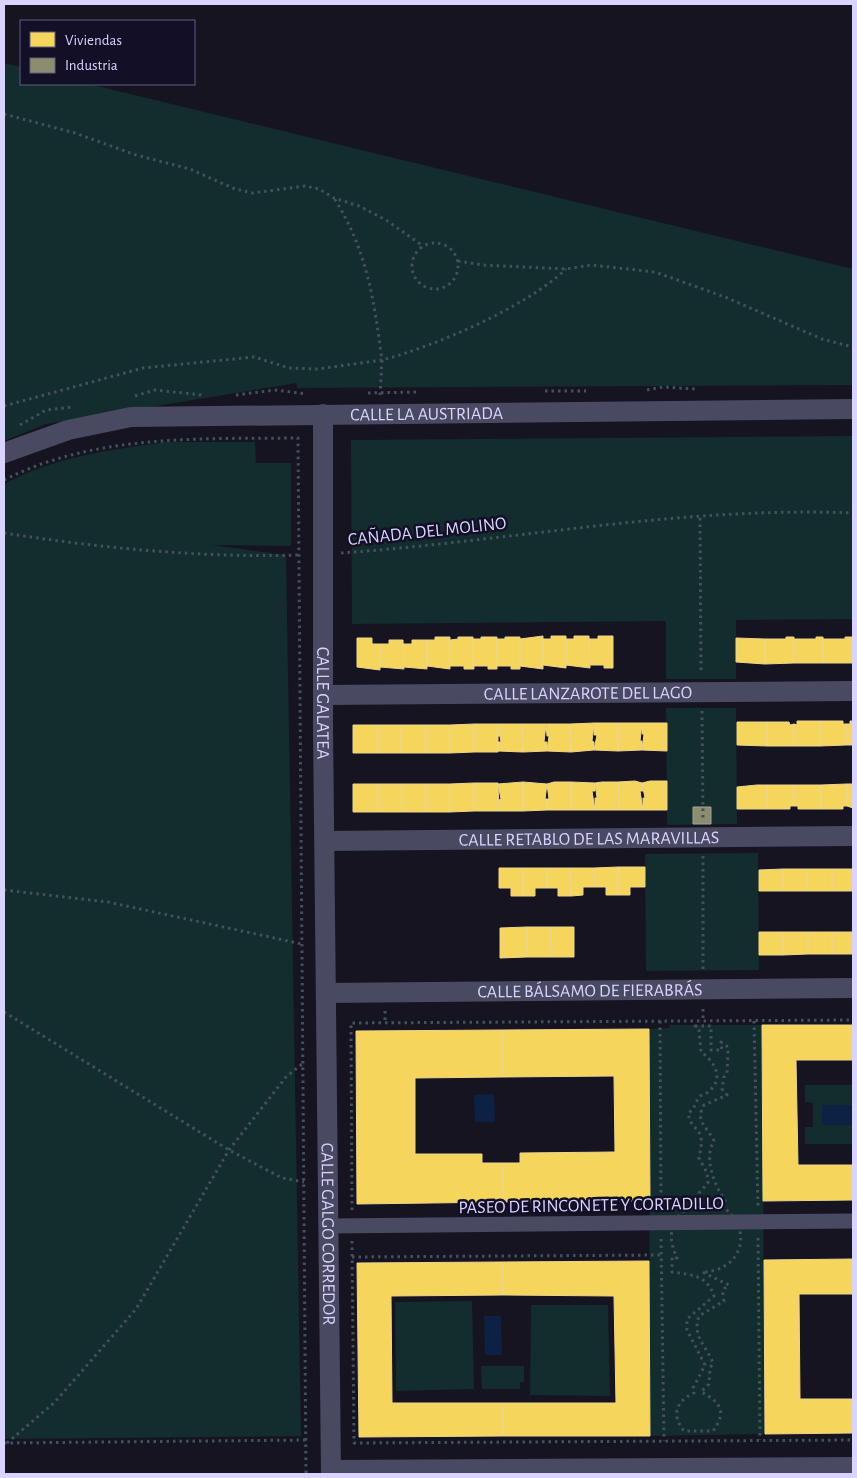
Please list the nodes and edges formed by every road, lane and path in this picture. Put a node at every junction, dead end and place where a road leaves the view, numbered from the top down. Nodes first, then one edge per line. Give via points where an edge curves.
1 (4, 114) edge
2 (334, 198) junction
3 (423, 246) junction
4 (458, 261) junction
5 (566, 269) junction
6 (853, 347) edge
7 (382, 360) junction
8 (4, 406) edge
9 (853, 409) edge
10 (380, 413) junction
11 (323, 414) junction
12 (4, 453) edge
13 (4, 480) edge
14 (853, 513) edge
15 (4, 533) edge
16 (324, 554) junction
17 (299, 555) junction
18 (853, 691) edge
19 (323, 695) junction
20 (853, 836) edge
21 (703, 838) junction
22 (325, 841) junction
23 (4, 890) edge
24 (302, 944) junction
25 (853, 988) edge
26 (703, 990) junction
27 (326, 993) junction
28 (4, 1012) edge
29 (704, 1021) dead end
30 (303, 1064) junction
31 (228, 1150) junction
32 (304, 1182) junction
33 (853, 1221) edge
34 (328, 1226) junction
35 (661, 1255) dead end
36 (352, 1257) dead end
37 (306, 1440) junction
38 (6, 1443) edge
39 (853, 1466) edge
40 (331, 1472) edge
41 (306, 1474) edge

1 - 2 path via 190,169 235,189 253,193 305,186 319,189
2 - 3 path via 386,220
2 - 7 path via 348,220 373,291
3 - 4 path via 432,243 446,246
3 - 4 path via 412,259 411,267 417,282 423,287 431,290 447,286 457,274
4 - 5 path
5 - 6 path via 591,265 655,272 822,339
5 - 7 path via 549,285 492,316 410,353
7 - 8 path via 318,369 289,368 254,357 143,368
7 - 10 path
9 - 10 street, CALLE LA AUSTRIADA
10 - 11 street, CALLE LA AUSTRIADA
11 - 12 street, CALLE LA AUSTRIADA via 131,417 68,430
11 - 16 street, CALLE GALATEA
13 - 17 path via 22,471 90,450 166,440 298,438
14 - 16 path, CAÑADA DEL MOLINO via 795,511 595,524 444,545
15 - 17 path, CAÑADA DEL MOLINO via 129,548
16 - 17 path, CAÑADA DEL MOLINO
16 - 19 street, CALLE GALATEA
17 - 24 path
18 - 19 street, CALLE LANZAROTE DEL LAGO
19 - 22 street, CALLE GALATEA
20 - 21 street, CALLE RETABLO DE LAS MARAVILLAS
21 - 22 street, CALLE RETABLO DE LAS MARAVILLAS
21 - 26 path
22 - 27 street, CALLE GALATEA
23 - 24 path via 108,902
24 - 30 path
25 - 26 street, CALLE BÁLSAMO DE FIERABRÁS
26 - 27 street, CALLE BÁLSAMO DE FIERABRÁS
26 - 29 path
27 - 34 street, CALLE GALGO CORREDOR
28 - 31 path
30 - 31 path via 286,1077
30 - 32 path
31 - 32 path via 282,1178
31 - 38 path via 136,1309 55,1402
32 - 37 path
33 - 34 street, PASEO DE RINCONETE Y CORTADILLO
34 - 40 street, CALLE GALGO CORREDOR
35 - 36 path
37 - 38 path
37 - 41 path
39 - 40 street

